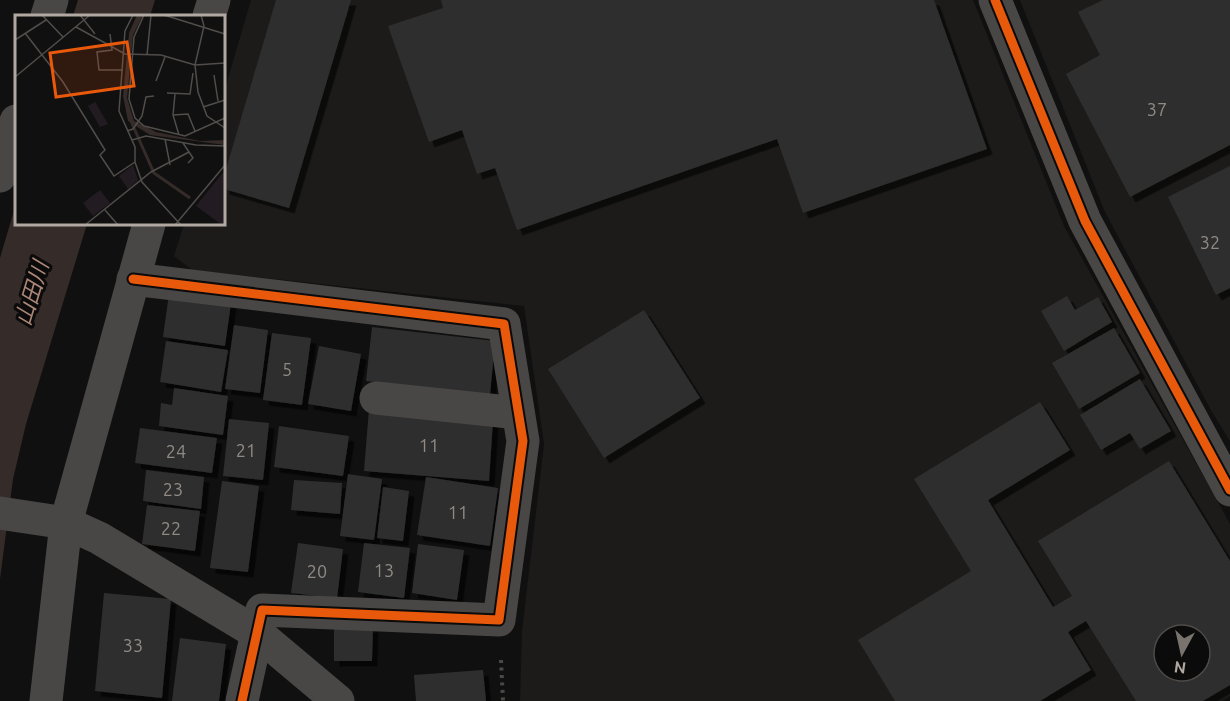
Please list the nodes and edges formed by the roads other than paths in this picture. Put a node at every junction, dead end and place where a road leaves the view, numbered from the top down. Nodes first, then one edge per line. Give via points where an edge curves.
1 (52, 0) edge
2 (214, 0) edge
3 (995, 0) edge
4 (47, 15) edge
5 (209, 15) edge
6 (15, 124) edge
7 (0, 176) edge
8 (149, 225) edge
9 (133, 279) junction
10 (376, 398) dead end
11 (518, 413) junction
12 (1230, 490) edge
13 (14, 515) edge
14 (66, 523) junction
15 (257, 633) junction
16 (46, 701) edge
17 (242, 701) edge
18 (338, 701) edge

1 - 4 street
2 - 5 street
3 - 12 street via 1085,220
6 - 7 street
8 - 9 street
9 - 11 street via 504,324
9 - 14 street
10 - 11 street
11 - 15 street via 523,441 499,620 262,610
13 - 14 street
14 - 15 street via 99,538
14 - 16 street
15 - 17 street
15 - 18 street

